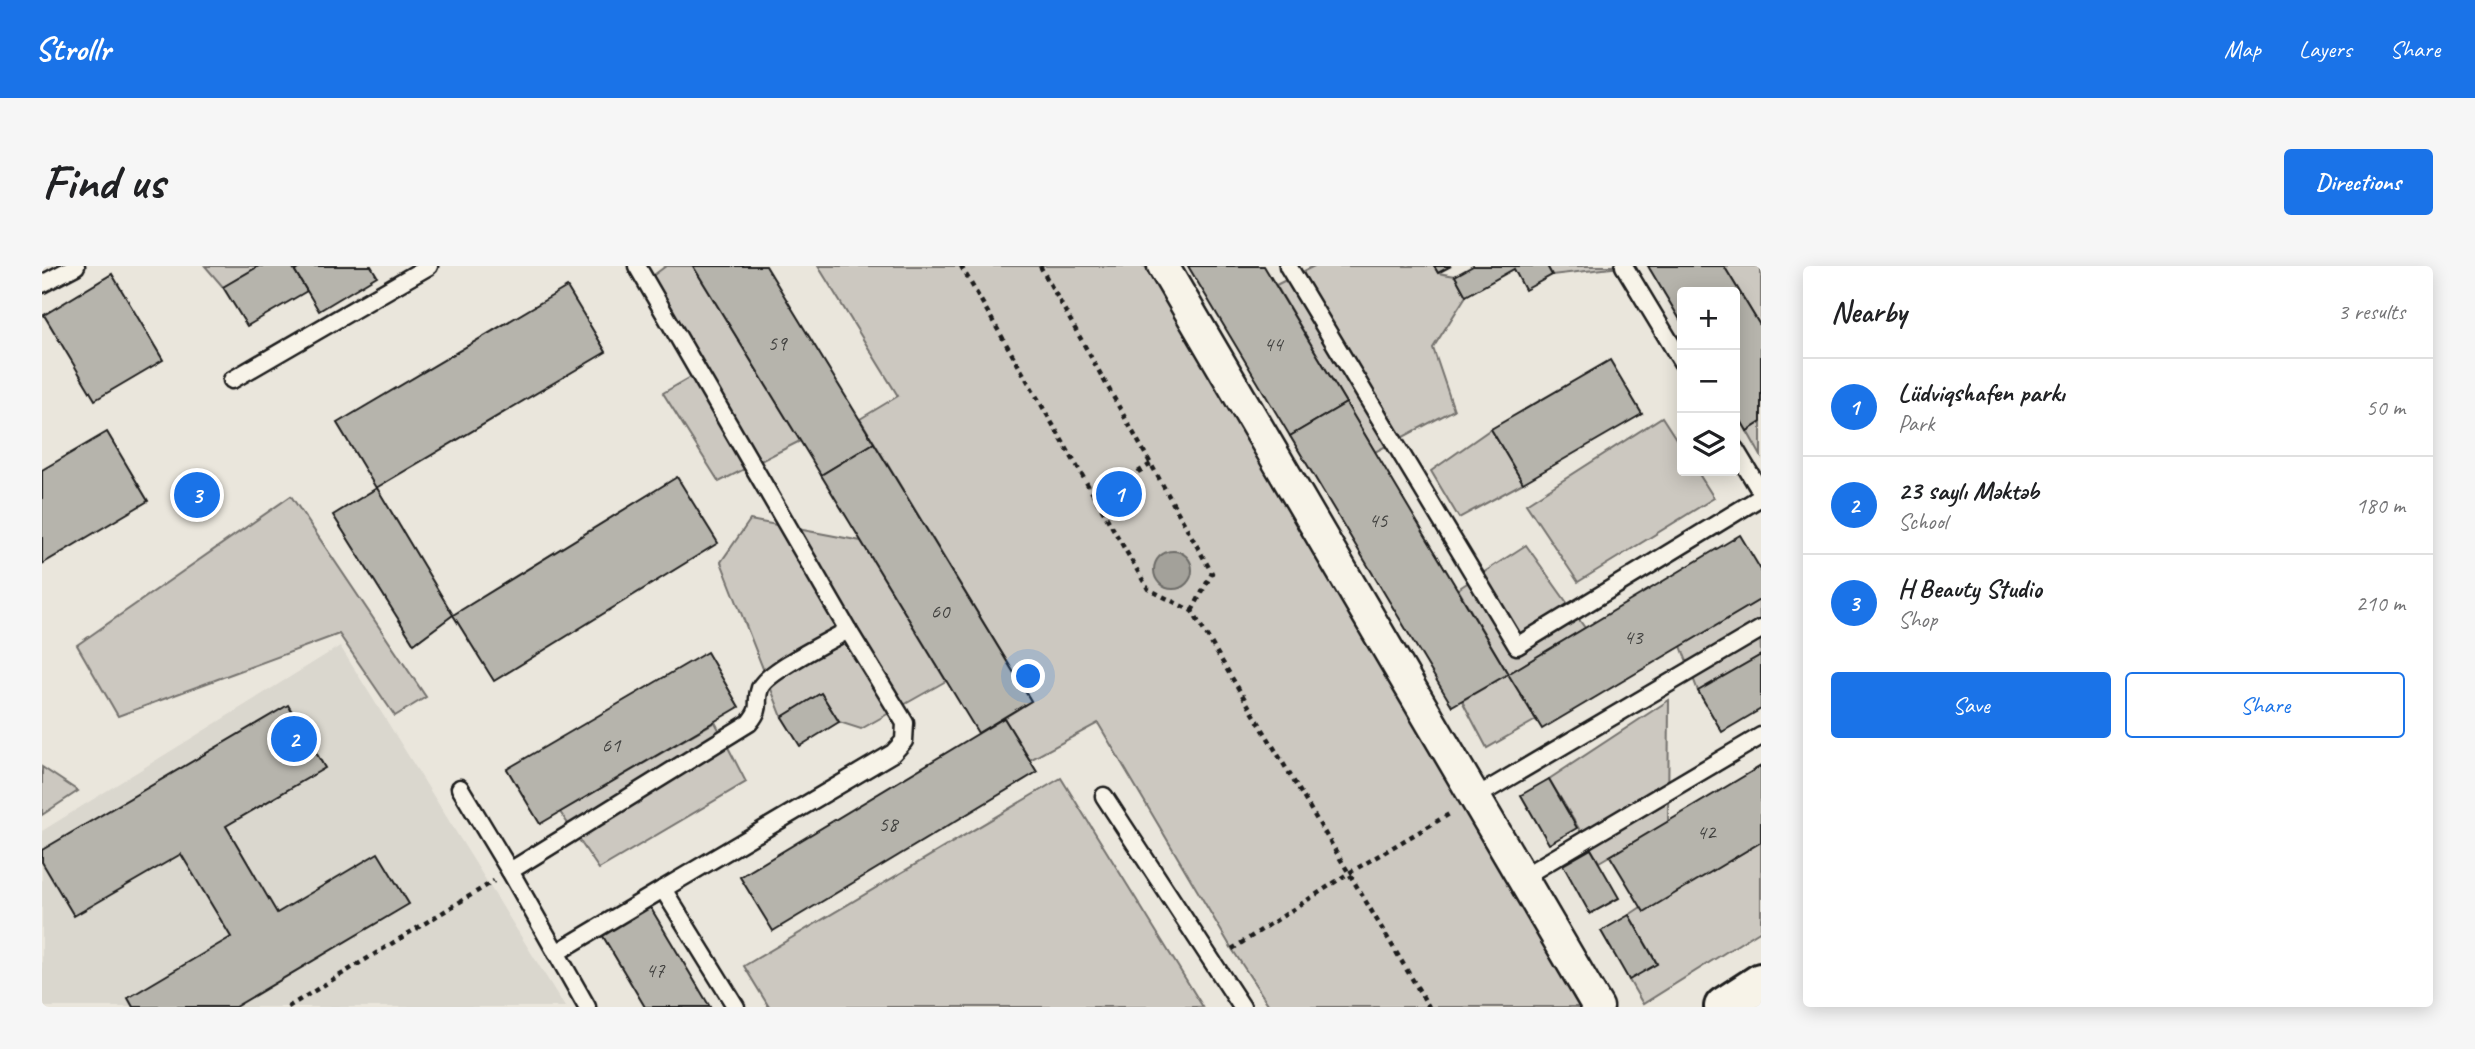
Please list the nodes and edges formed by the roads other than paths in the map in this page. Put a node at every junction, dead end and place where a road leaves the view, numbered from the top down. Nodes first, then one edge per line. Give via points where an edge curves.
1 (76, 266) edge
2 (429, 266) edge
3 (637, 266) edge
4 (1163, 266) edge
5 (1288, 266) edge
6 (1624, 266) edge
7 (42, 284) edge
8 (1677, 354) edge
9 (232, 380) dead end
10 (1740, 458) edge
11 (1761, 495) edge
12 (1761, 629) edge
13 (848, 630) junction
14 (1761, 736) edge
15 (460, 788) dead end
16 (1104, 796) dead end
17 (1463, 805) junction
18 (510, 871) junction
19 (1521, 878) junction
20 (663, 889) junction
21 (556, 953) junction
22 (1761, 984) edge
23 (587, 1007) edge
24 (736, 1007) edge
25 (1242, 1007) edge
26 (1598, 1007) edge
27 (1724, 1007) edge

1 - 7 lane
2 - 9 lane
3 - 13 lane
4 - 17 street
5 - 11 lane via 1517,646
6 - 8 lane
10 - 11 lane
12 - 17 lane
13 - 18 lane via 772,673 761,687 758,711 749,723
13 - 20 lane via 905,723 904,741 893,753
14 - 19 lane
15 - 18 lane
16 - 25 lane
17 - 19 street
18 - 21 lane
19 - 26 street
20 - 21 lane
20 - 24 lane
21 - 23 lane
22 - 27 street

